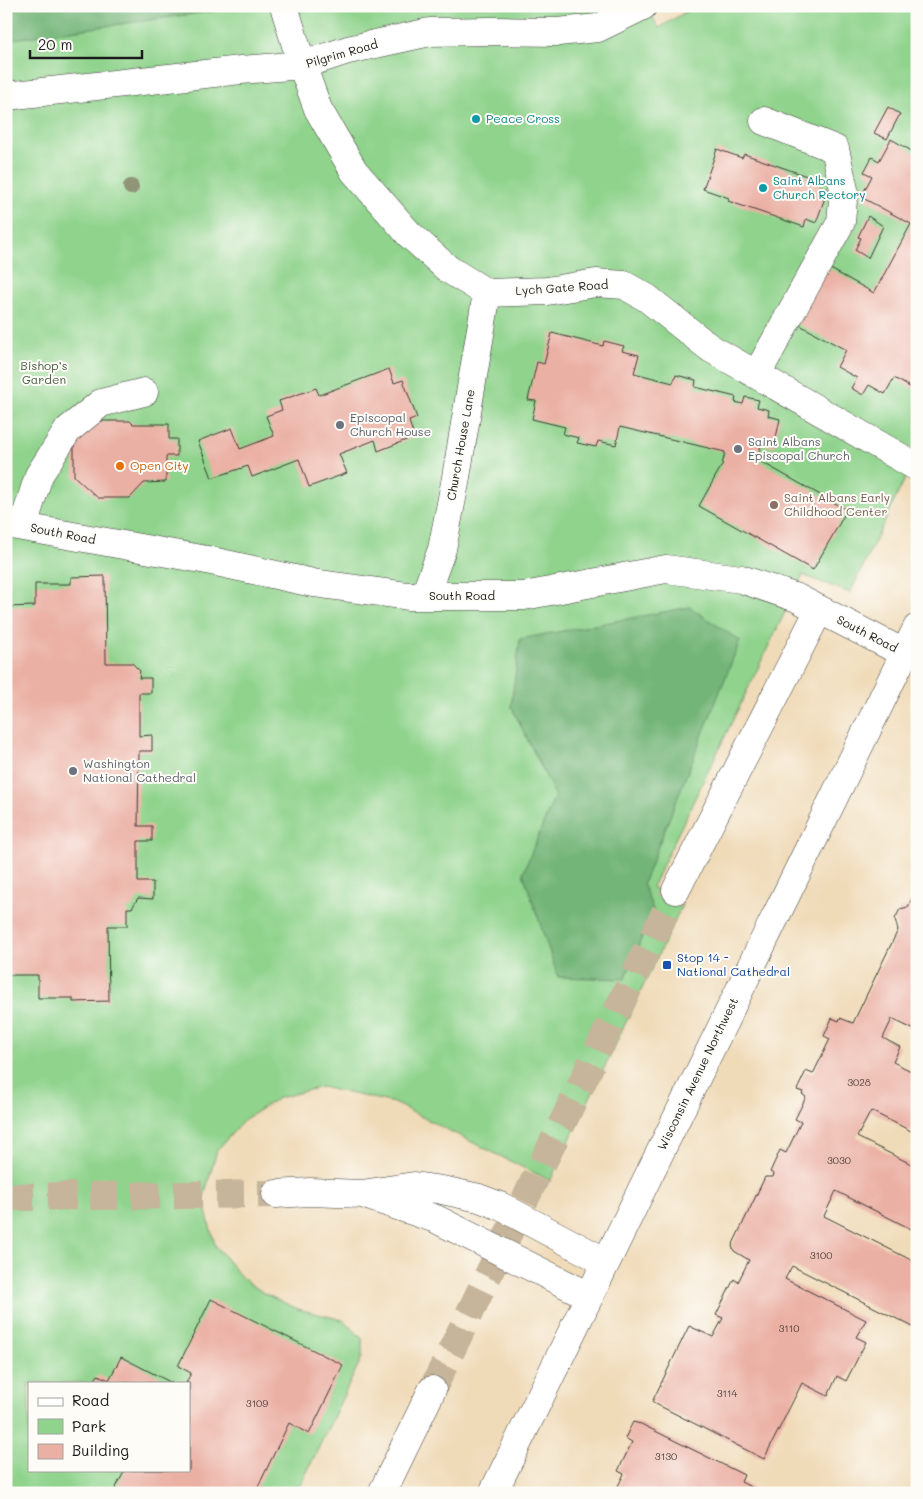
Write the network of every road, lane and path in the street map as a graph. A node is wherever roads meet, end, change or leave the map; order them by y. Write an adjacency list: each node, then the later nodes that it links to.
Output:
1 (284, 6): 3 (main road)
2 (643, 6): 3 (main road, Pilgrim Road)
3 (302, 65): 4 (main road, Pilgrim Road); 6 (main road)
4 (6, 96)
5 (764, 121): 7 (main road)
6 (487, 293): 7 (main road, Lych Gate Road); 11 (main road, Church House Lane)
7 (757, 374): 9 (main road, Lych Gate Road)
8 (144, 392): 10 (main road)
9 (917, 467)
10 (14, 525): 11 (main road, South Road)
11 (425, 595): 12 (main road, South Road)
12 (819, 610): 14 (main road, South Road); 15 (main road)
13 (917, 628): 14 (main road, Wisconsin Avenue Northwest)
14 (904, 653): 18 (main road, Wisconsin Avenue Northwest)
15 (676, 890)
16 (276, 1194): 17 (main road)
17 (362, 1194): 18 (main road); 19 (main road)
18 (606, 1262): 19 (main road, Wisconsin Avenue Northwest)
19 (589, 1296): 22 (main road, Wisconsin Avenue Northwest)
20 (432, 1390): 21 (main road)
21 (382, 1493)
22 (492, 1493)

